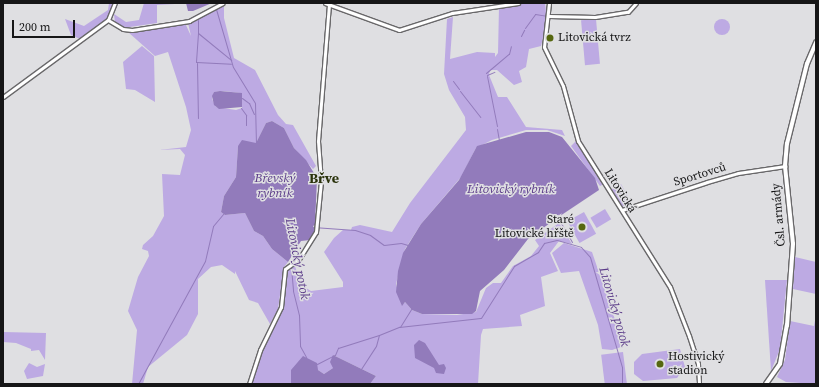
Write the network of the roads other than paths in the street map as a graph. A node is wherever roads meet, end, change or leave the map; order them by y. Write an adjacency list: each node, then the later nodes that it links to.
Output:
1 (115, 3): 8 (street)
2 (223, 3): 8 (street)
3 (328, 3): 4 (street); 13 (street)
4 (518, 3)
5 (549, 3): 7 (street, Litovická)
6 (636, 3): 7 (street)
7 (549, 16): 12 (street, Litovická)
8 (108, 20): 10 (street)
9 (816, 43): 11 (main road, Čsl. armády)
10 (3, 97)
11 (785, 166): 12 (street, Sportovců); 15 (main road, Čsl. armády)
12 (622, 210): 14 (street, Litovická)
13 (249, 384)
14 (699, 384)
15 (766, 384)

